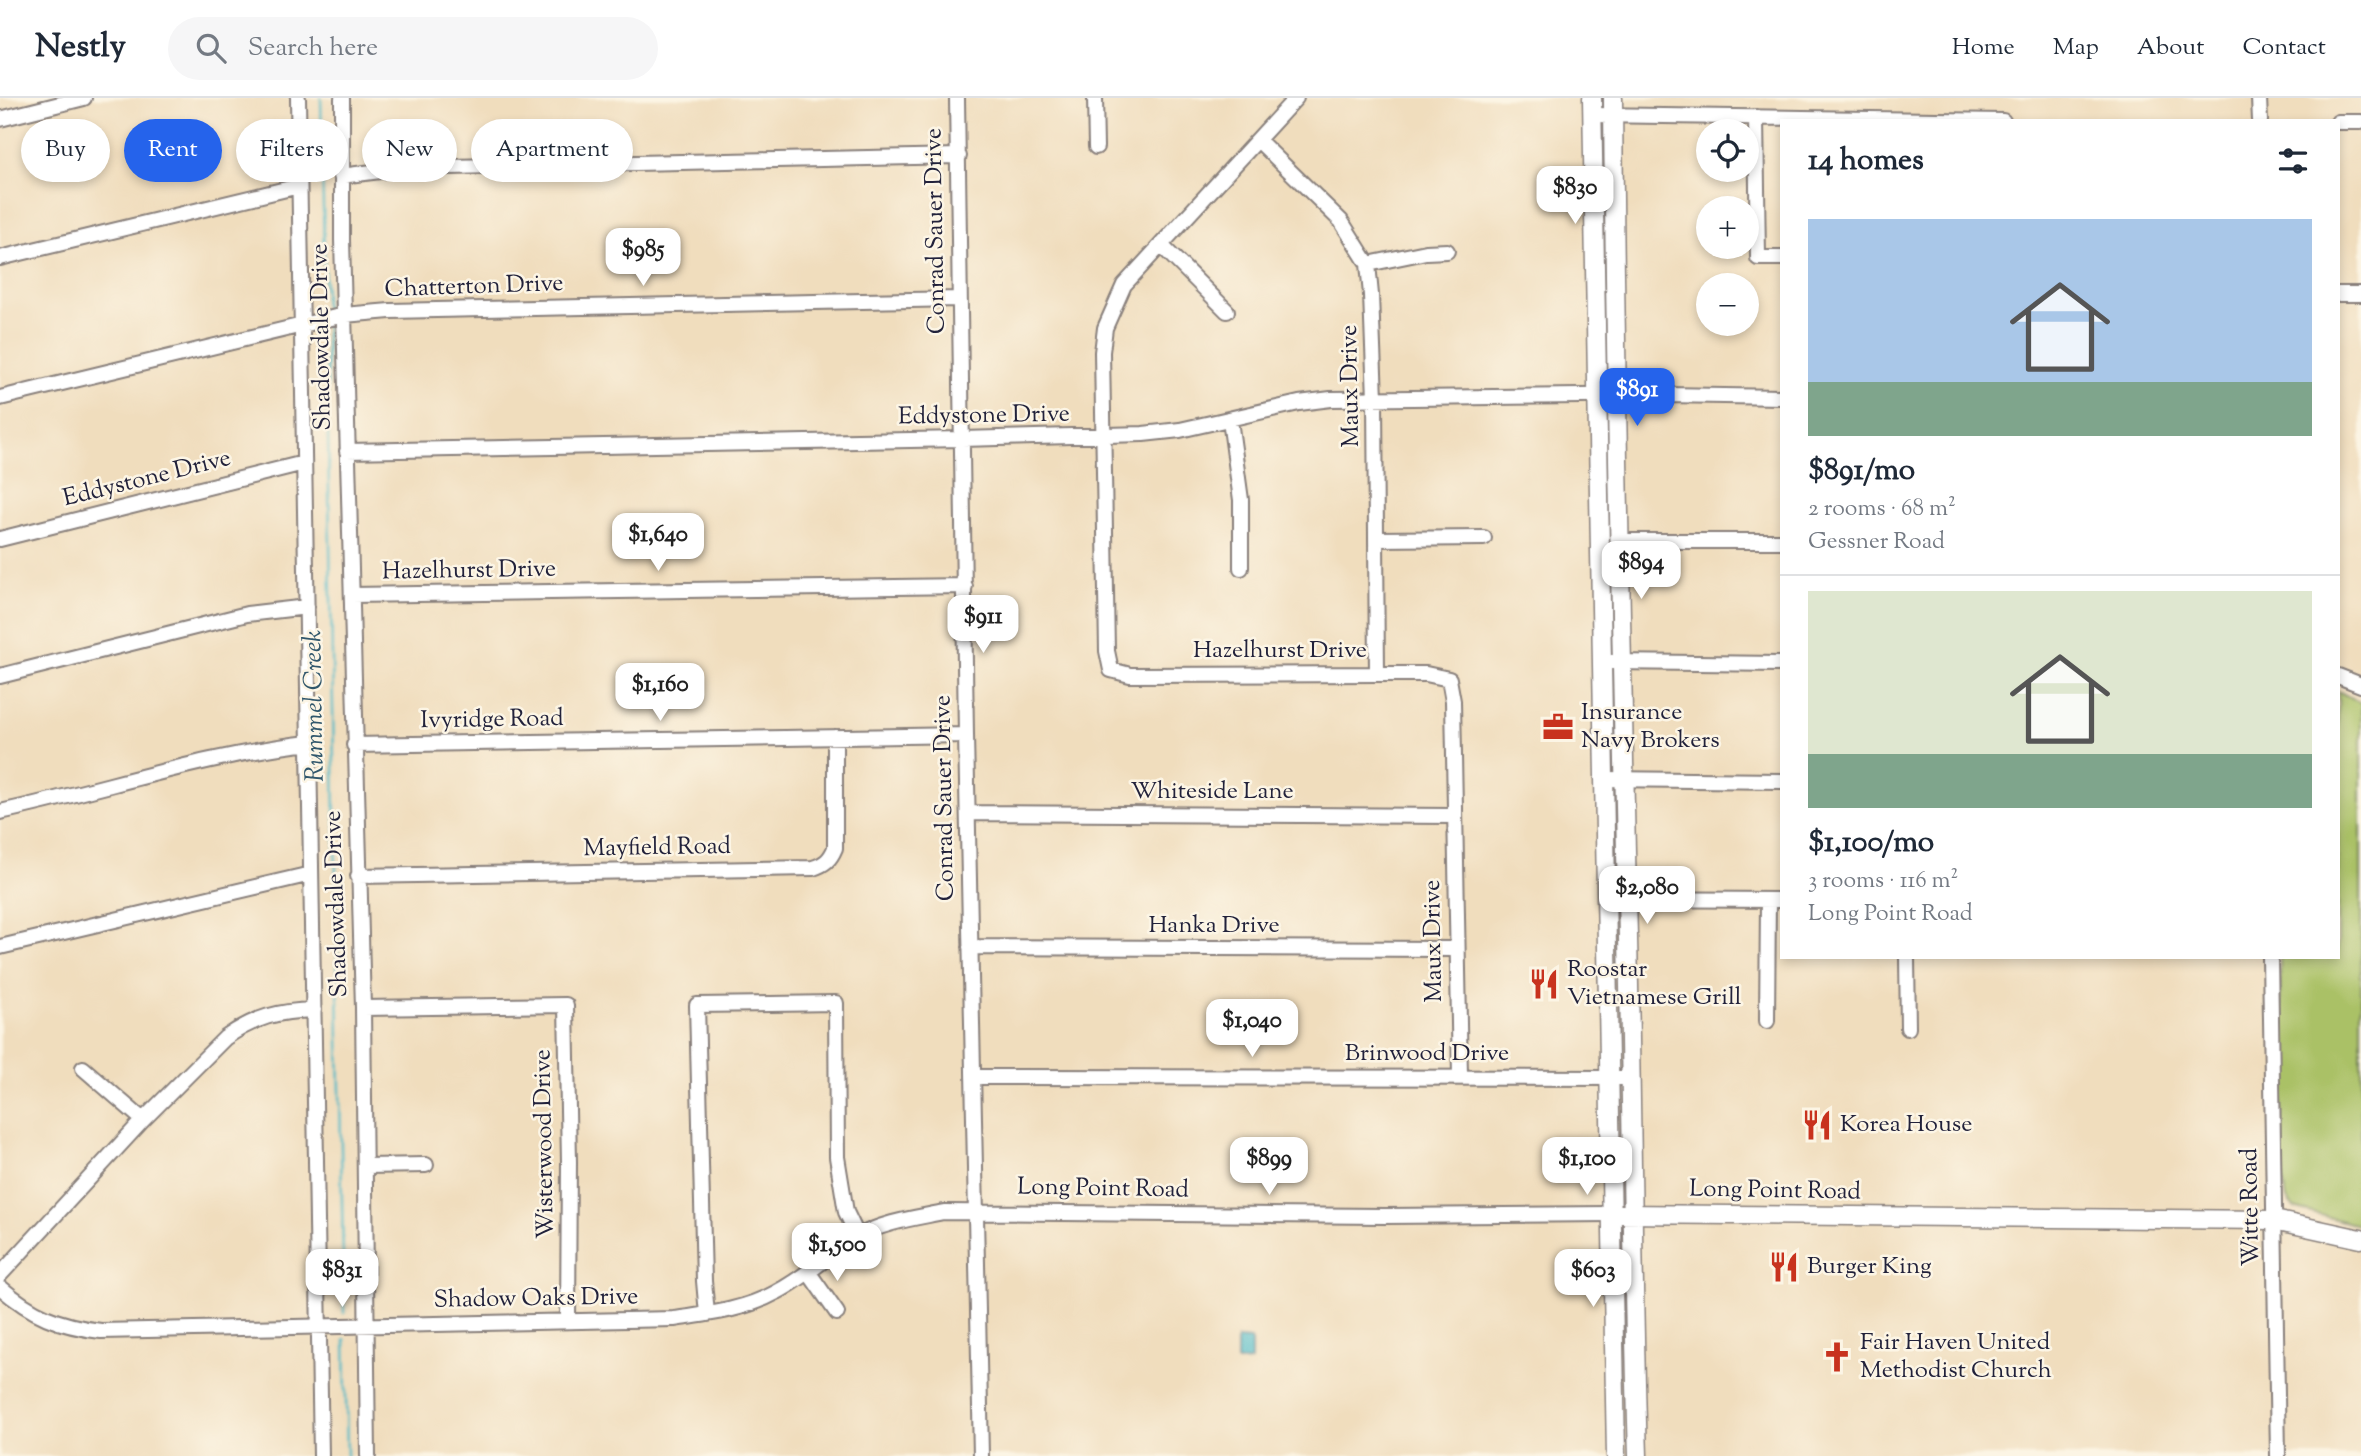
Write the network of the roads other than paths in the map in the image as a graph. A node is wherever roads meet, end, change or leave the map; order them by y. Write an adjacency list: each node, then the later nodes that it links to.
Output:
1 (84, 98): 11 (street)
2 (298, 98): 22 (street, Shadowdale Drive)
3 (342, 98): 12 (street, Shadowdale Drive)
4 (957, 98): 19 (street, Conrad Sauer Drive)
5 (1095, 98): 18 (street)
6 (1296, 98): 17 (street)
7 (2259, 98): 14 (street)
8 (1592, 107): 9 (street); 34 (main road)
9 (1613, 107): 10 (street); 35 (main road)
10 (1756, 117): 13 (street); 26 (street)
11 (0, 118)
12 (342, 119)
13 (1880, 119)
14 (2260, 119)
15 (2340, 122): 16 (street)
16 (2361, 122)
17 (1258, 140): 23 (street); 27 (street, Maux Drive)
18 (1096, 148)
19 (959, 156): 20 (street); 30 (street, Conrad Sauer Drive)
20 (348, 175)
21 (341, 182): 32 (street, Shadowdale Drive)
22 (299, 186): 25 (street); 33 (street, Shadowdale Drive)
23 (1161, 245): 31 (street); 40 (street)
24 (1447, 251): 27 (street)
25 (0, 258)
26 (1780, 258)
27 (1368, 264): 38 (street, Maux Drive)
28 (2340, 294): 29 (street)
29 (2361, 294)
30 (959, 299): 32 (street, Chatterton Drive); 41 (street, Conrad Sauer Drive)
31 (1227, 311)
32 (338, 316): 33 (street, Chatterton Drive); 42 (street, Shadowdale Drive)
33 (308, 323): 37 (street, Chatterton Drive); 43 (street, Shadowdale Drive)
34 (1597, 396): 35 (street, Eddystone Drive); 38 (street, Eddystone Drive); 53 (main road)
35 (1618, 396): 36 (street, Eddystone Drive); 47 (main road)
36 (1780, 397)
37 (0, 398)
38 (1375, 398): 39 (street, Eddystone Drive); 46 (street, Maux Drive)
39 (1230, 420): 40 (street, Eddystone Drive); 49 (street)
40 (1104, 436): 41 (street, Eddystone Drive); 56 (street, Hazelhurst Drive)
41 (962, 439): 42 (street, Eddystone Drive); 50 (street, Conrad Sauer Drive)
42 (347, 451): 51 (street, Shadowdale Drive)
43 (304, 463): 44 (street, Eddystone Drive); 52 (street, Shadowdale Drive)
44 (0, 538)
45 (1484, 538): 46 (street)
46 (1377, 539): 56 (street, Maux Drive)
47 (1620, 541): 48 (street); 54 (main road)
48 (1780, 541)
49 (1241, 569)
50 (965, 586): 51 (street, Hazelhurst Drive); 61 (street, Conrad Sauer Drive)
51 (352, 595): 64 (street, Shadowdale Drive)
52 (307, 607): 57 (street); 63 (street, Shadowdale Drive)
53 (1601, 662): 54 (street); 65 (main road)
54 (1623, 662): 55 (street); 66 (main road)
55 (1780, 664)
56 (1377, 674): 59 (street, Hazelhurst Drive)
57 (0, 676)
58 (2340, 677): 60 (street)
59 (1449, 679): 70 (street, Maux Drive)
60 (2361, 685)
61 (966, 735): 62 (street, Ivyridge Road); 69 (street, Conrad Sauer Drive)
62 (835, 737): 64 (street, Ivyridge Road); 72 (street, Mayfield Road)
63 (309, 743): 68 (street); 71 (street, Shadowdale Drive)
64 (354, 745): 72 (street, Shadowdale Drive)
65 (1603, 779): 66 (street); 73 (main road)
66 (1624, 779): 67 (street); 74 (main road)
67 (1780, 781)
68 (0, 812)
69 (969, 813): 70 (street, Whiteside Lane); 77 (street, Conrad Sauer Drive)
70 (1454, 817): 78 (street, Maux Drive)
71 (311, 874): 76 (street); 82 (street, Shadowdale Drive)
72 (358, 876): 81 (street, Shadowdale Drive)
73 (1605, 899): 74 (street); 88 (main road)
74 (1628, 899): 75 (street); 89 (main road)
75 (1775, 900): 83 (street)
76 (0, 947)
77 (970, 947): 78 (street, Hanka Drive); 86 (street, Conrad Sauer Drive)
78 (1457, 949): 87 (street, Maux Drive)
79 (1907, 959): 84 (street)
80 (2270, 959): 96 (street, Witte Road)
81 (363, 1008): 92 (street, Shadowdale Drive); 104 (street, Wisterwood Drive)
82 (314, 1010): 90 (street); 106 (street, Shadowdale Drive)
83 (1767, 1021)
84 (1908, 1028)
85 (83, 1068): 90 (street)
86 (973, 1077): 87 (street, Brinwood Drive); 93 (street, Conrad Sauer Drive)
87 (1460, 1077): 88 (street, Brinwood Drive)
88 (1608, 1078): 89 (street, Brinwood Drive); 94 (main road)
89 (1629, 1079): 95 (main road)
90 (143, 1120): 100 (street)
91 (426, 1165): 92 (street)
92 (366, 1166): 105 (street, Shadowdale Drive)
93 (976, 1212): 94 (street, Long Point Road); 97 (street, Shadow Oaks Drive); 109 (street, Conrad Sauer Drive)
94 (1612, 1214): 95 (main road, Long Point Road); 110 (main road)
95 (1632, 1214): 96 (main road, Long Point Road); 111 (main road)
96 (2274, 1220): 98 (main road, Long Point Road); 112 (street, Witte Road)
97 (858, 1237): 99 (street, Shadow Oaks Drive); 103 (street)
98 (2361, 1239)
99 (809, 1273): 102 (street); 103 (street, Shadow Oaks Drive)
100 (0, 1275)
101 (0, 1287): 106 (street, Shadow Oaks Drive)
102 (837, 1313)
103 (707, 1314): 104 (street, Shadow Oaks Drive)
104 (568, 1321): 105 (street, Shadow Oaks Drive)
105 (365, 1325): 106 (street, Shadow Oaks Drive); 108 (street, Shadowdale Drive)
106 (319, 1327): 107 (street, Shadowdale Drive)
107 (321, 1456)
108 (368, 1456)
109 (981, 1456)
110 (1616, 1456)
111 (1638, 1456)
112 (2278, 1456)

